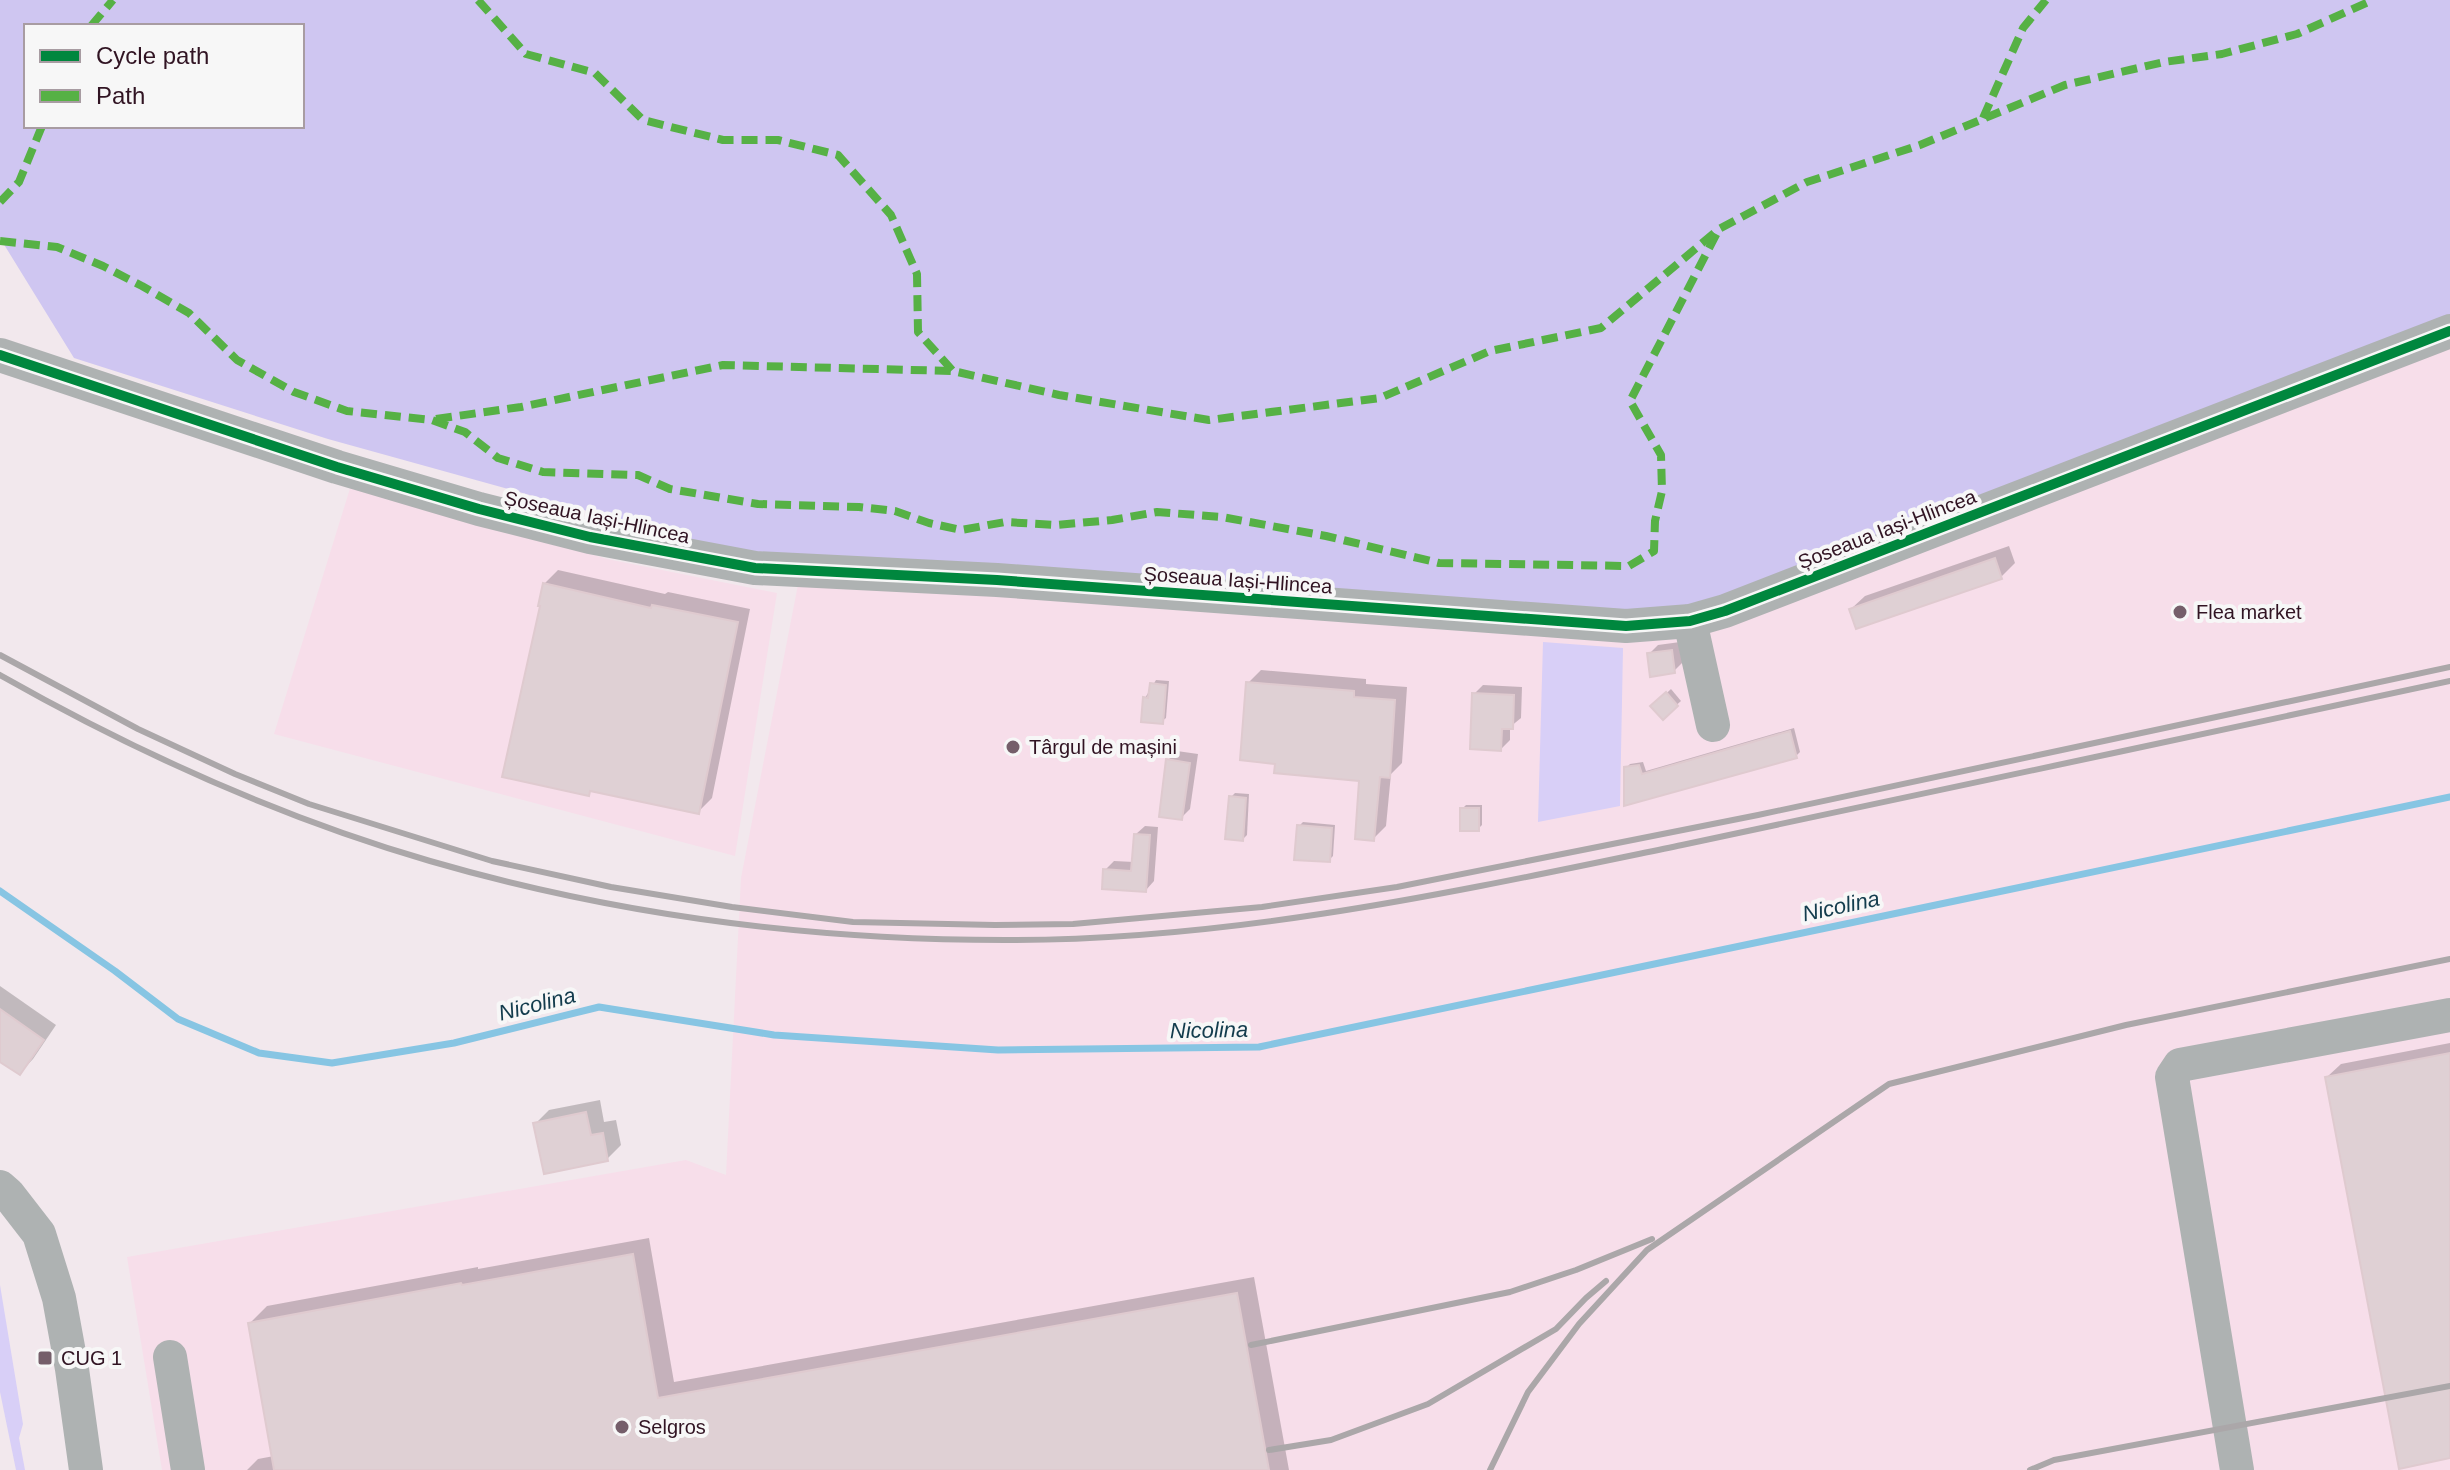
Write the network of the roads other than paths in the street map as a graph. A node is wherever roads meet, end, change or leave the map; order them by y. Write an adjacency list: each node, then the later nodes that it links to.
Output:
1 (2450, 331): 3 (street, Șoseaua Iași-Hlincea)
2 (0, 355): 3 (street, Șoseaua Iași-Hlincea)
3 (1690, 621): 4 (street)
4 (1713, 725)
5 (2450, 1015): 10 (street)
6 (0, 1187): 8 (street)
7 (170, 1357): 9 (street)
8 (86, 1470)
9 (188, 1470)
10 (2237, 1470)

